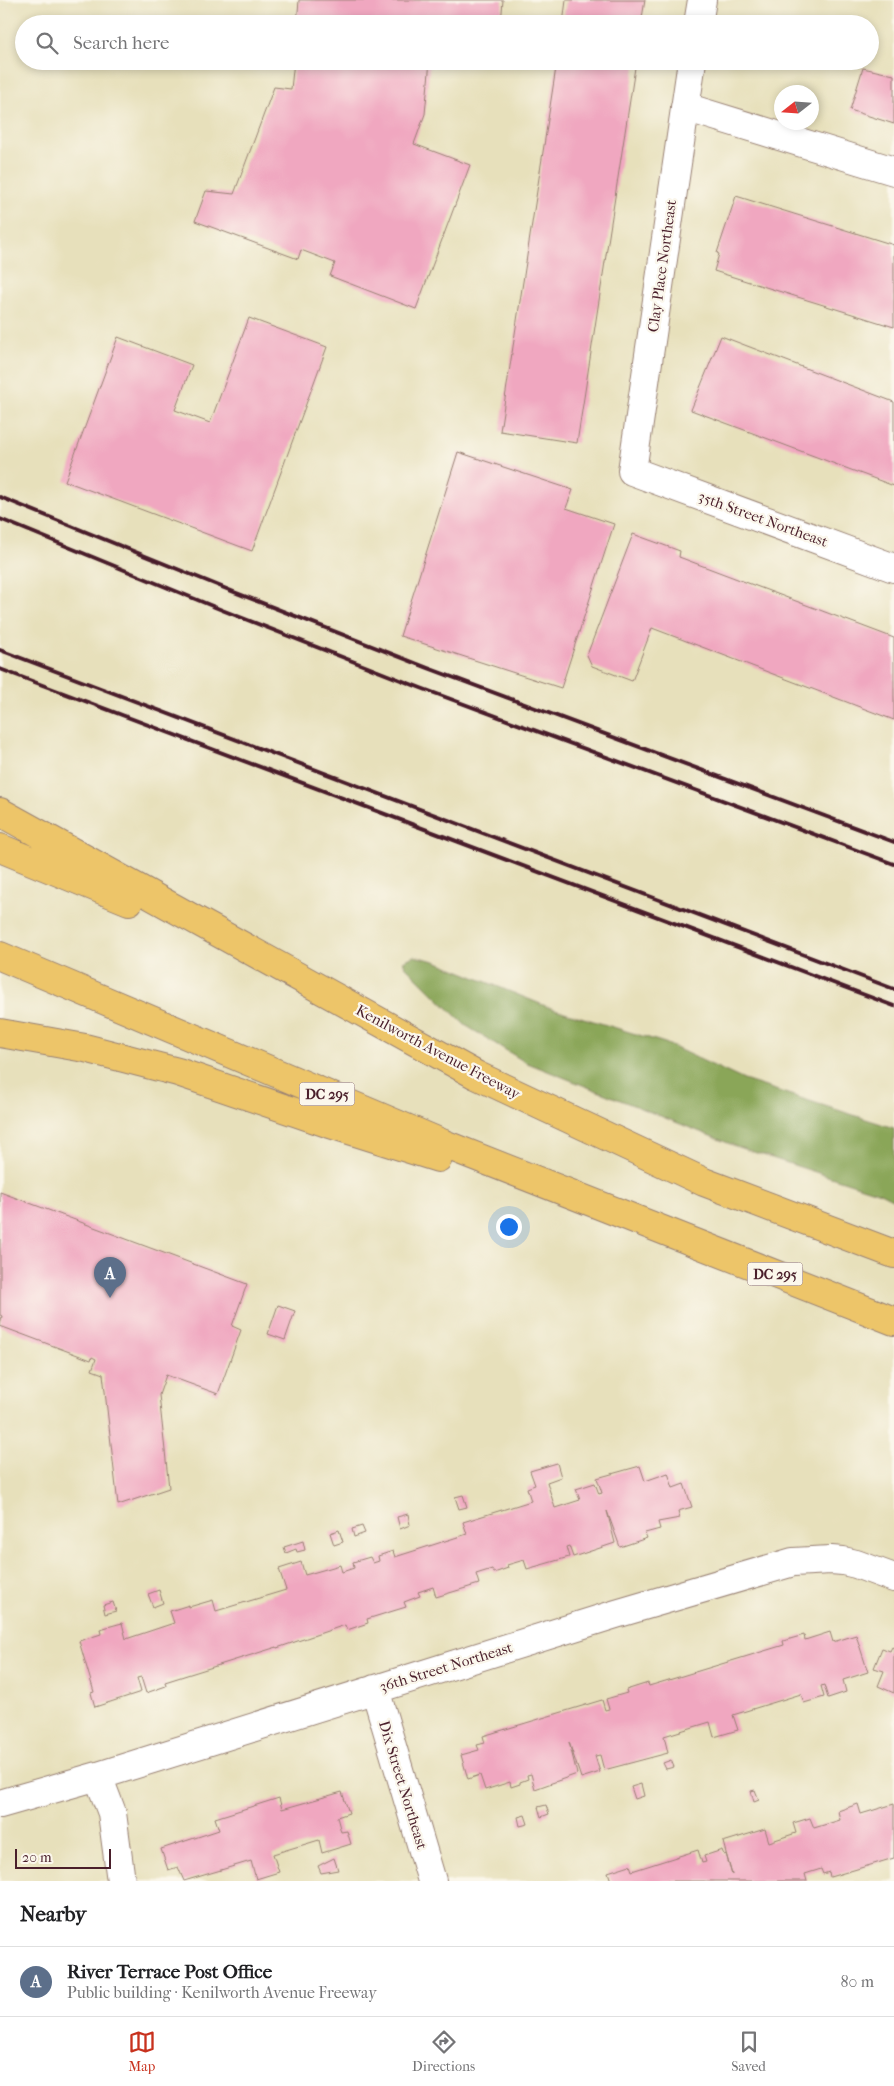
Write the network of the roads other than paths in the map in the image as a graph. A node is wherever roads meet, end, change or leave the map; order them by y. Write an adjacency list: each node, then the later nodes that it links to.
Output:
1 (702, 0): 2 (street)
2 (700, 15)
3 (691, 70): 4 (street, Clay Place Northeast)
4 (685, 107): 5 (street); 6 (street, Clay Place Northeast)
5 (894, 171)
6 (632, 471): 7 (street, 35th Street Northeast)
7 (894, 568)
8 (0, 812): 10 (highway, Kenilworth Avenue Freeway)
9 (0, 848): 10 (highway)
10 (257, 954): 14 (highway, Kenilworth Avenue Freeway)
11 (0, 956): 13 (highway, DC 295)
12 (0, 1033): 13 (highway)
13 (656, 1227): 15 (highway, DC 295)
14 (894, 1254)
15 (894, 1321)
16 (894, 1578): 17 (street, 36th Street Northeast)
17 (375, 1689): 18 (street, 36th Street Northeast); 21 (street, Dix Street Northeast)
18 (98, 1776): 19 (street, 36th Street Northeast); 20 (street)
19 (0, 1804)
20 (121, 1881)
21 (432, 1881)

